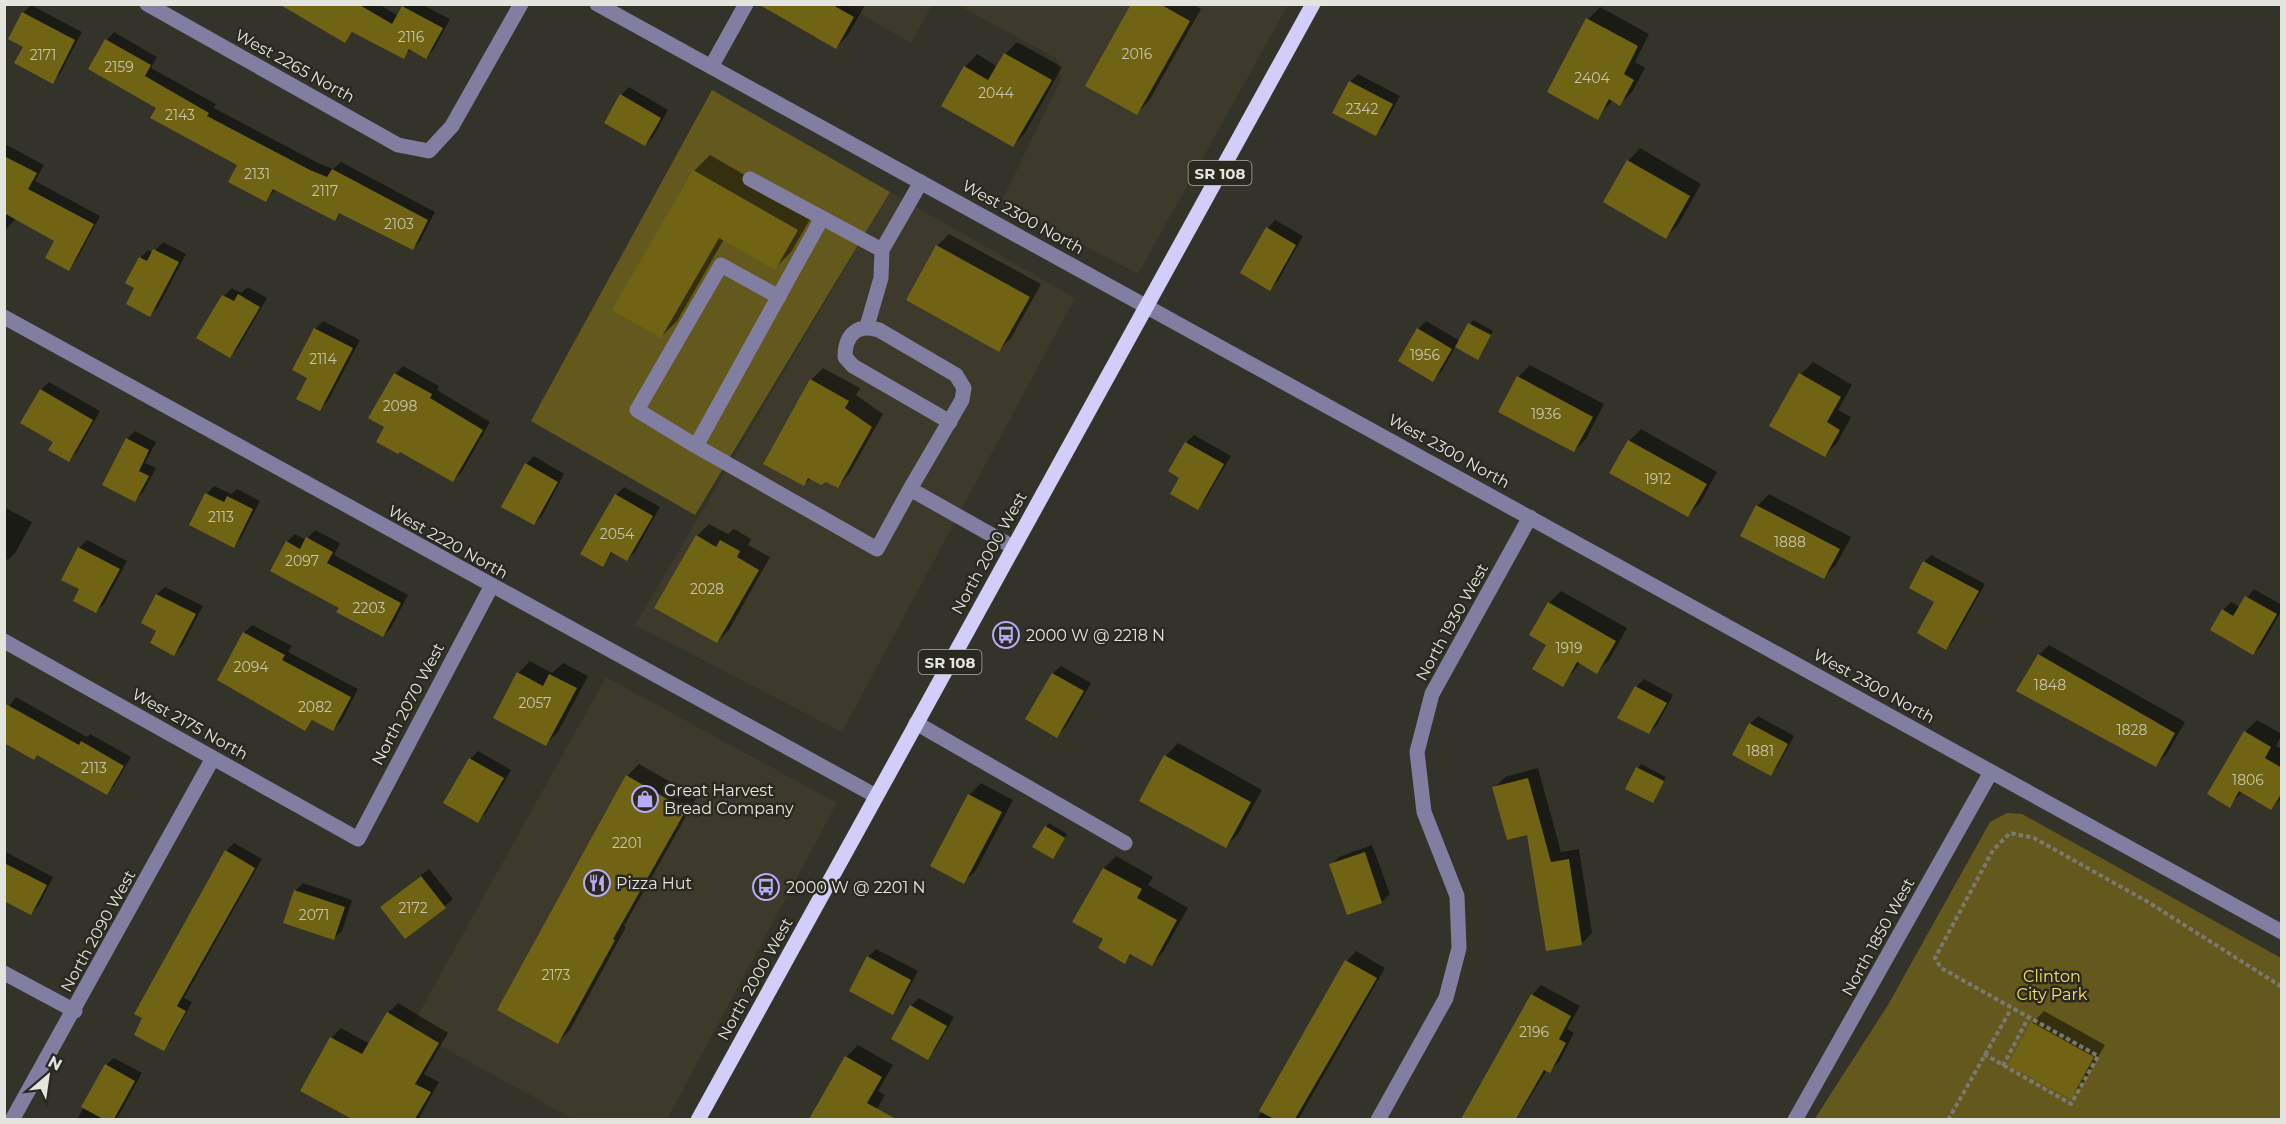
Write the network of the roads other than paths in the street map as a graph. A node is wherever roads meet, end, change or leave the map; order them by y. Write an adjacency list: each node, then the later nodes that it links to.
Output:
1 (147, 4): 2 (street, West 2265 North)
2 (521, 4)
3 (597, 4): 6 (street, West 2300 North)
4 (746, 4): 6 (street)
5 (1314, 4): 12 (main road, North 2000 West / SR 108)
6 (711, 67): 8 (street, West 2300 North)
7 (750, 179): 9 (street)
8 (921, 182): 10 (street); 12 (street, West 2300 North)
9 (822, 218): 10 (street); 11 (street)
10 (882, 250): 14 (street)
11 (779, 297): 16 (street); 16 (street)
12 (1146, 305): 18 (street, West 2300 North); 19 (main road, North 2000 West / SR 108)
13 (4, 317): 20 (street, West 2220 North)
14 (867, 326): 15 (street); 15 (street)
15 (950, 422): 17 (street)
16 (696, 446): 17 (street)
17 (910, 489): 19 (street)
18 (1530, 517): 24 (street, West 2300 North); 33 (street, North 1930 West)
19 (1013, 547): 22 (main road, North 2000 West / SR 108)
20 (491, 587): 25 (street, West 2220 North); 26 (street, North 2070 West)
21 (4, 640): 23 (street, West 2175 North)
22 (916, 723): 25 (main road, North 2000 West / SR 108); 27 (street)
23 (213, 758): 26 (street, West 2175 North); 30 (street, North 2090 West)
24 (1991, 772): 28 (street, West 2300 North); 34 (street, North 1850 West)
25 (876, 796): 32 (main road, North 2000 West / SR 108)
26 (358, 839)
27 (1125, 843)
28 (2282, 932)
29 (4, 973): 30 (street)
30 (75, 1011): 31 (street, North 2090 West)
31 (12, 1119)
32 (698, 1119)
33 (1378, 1119)
34 (1795, 1119)

